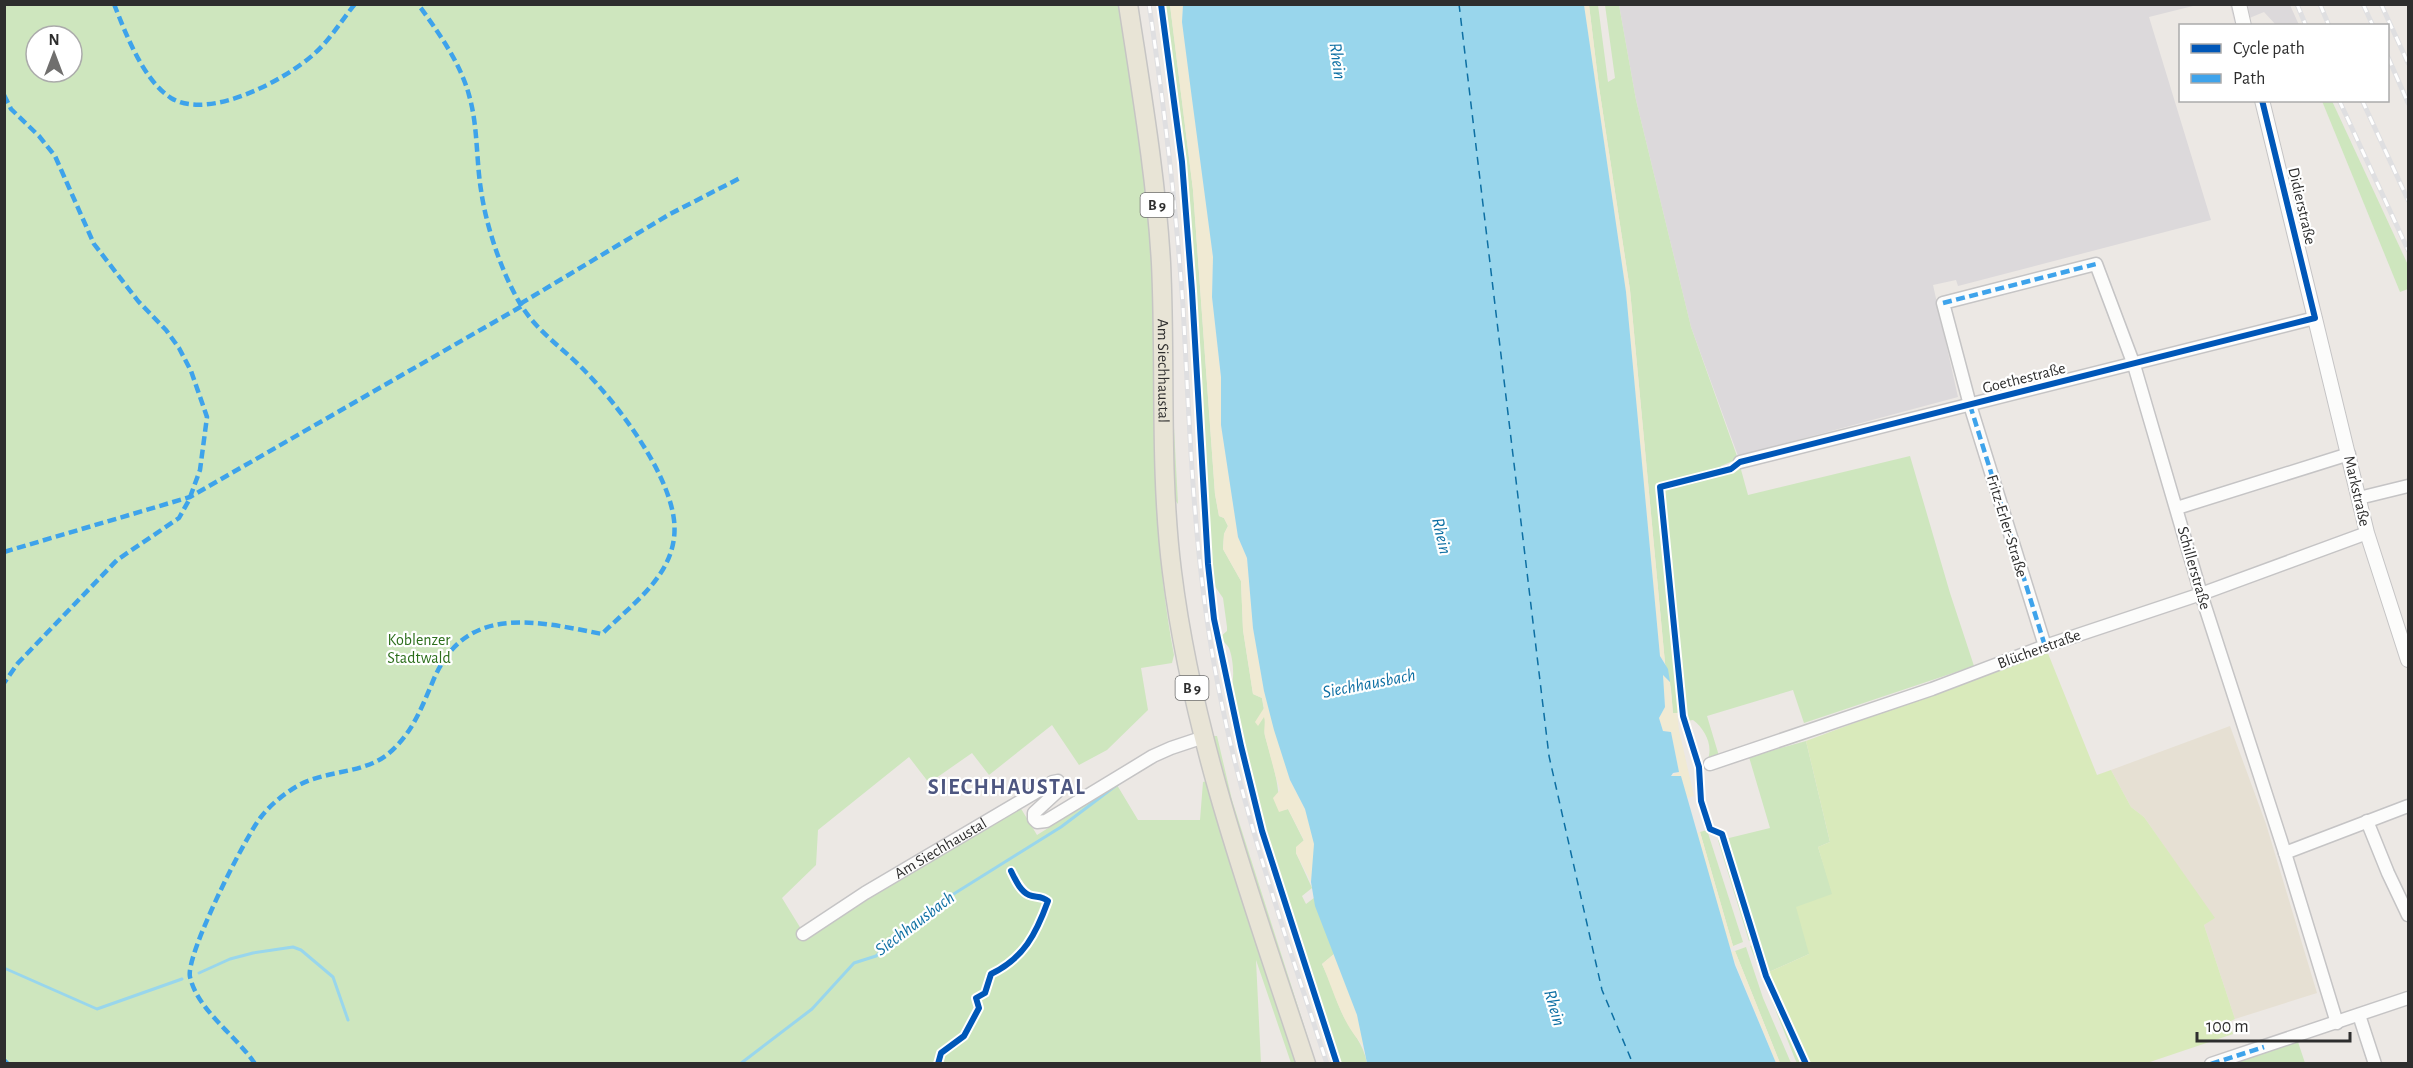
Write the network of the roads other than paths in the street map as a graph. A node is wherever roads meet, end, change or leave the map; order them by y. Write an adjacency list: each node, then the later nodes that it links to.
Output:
1 (1128, 4): 18 (main road, Am Siechhaustal / B 9)
2 (2239, 4): 3 (street)
3 (2244, 24)
4 (2262, 102): 6 (street, Didierstraße)
5 (1943, 303): 7 (street, Schillerstraße); 8 (street, Fritz-Erler-Straße)
6 (2315, 318): 7 (street, Goethestraße); 9 (street, Markstraße)
7 (2134, 365): 8 (street, Goethestraße); 13 (street, Schillerstraße)
8 (1970, 405): 10 (street, Goethestraße); 16 (street, Fritz-Erler-Straße)
9 (2349, 454): 12 (street, Markstraße); 13 (street)
10 (1740, 462)
11 (2409, 486): 12 (street)
12 (2359, 498): 14 (street, Markstraße)
13 (2177, 508): 15 (street, Schillerstraße)
14 (2367, 533): 15 (street, Blücherstraße); 17 (street, Markstraße)
15 (2201, 594): 16 (street, Blücherstraße); 22 (street, Schillerstraße)
16 (2045, 646): 19 (street, Blücherstraße)
17 (2409, 660)
18 (1204, 736): 24 (street, Am Siechhaustal); 28 (main road, Am Siechhaustal / B 9)
19 (1710, 764)
20 (2409, 806): 21 (street)
21 (2367, 821): 22 (street); 23 (street)
22 (2285, 853): 27 (street, Schillerstraße)
23 (2409, 915)
24 (803, 934)
25 (2409, 998): 26 (street)
26 (2359, 1015): 27 (street); 30 (street)
27 (2337, 1023): 29 (street)
28 (1306, 1064)
29 (2211, 1064)
30 (2375, 1064)

